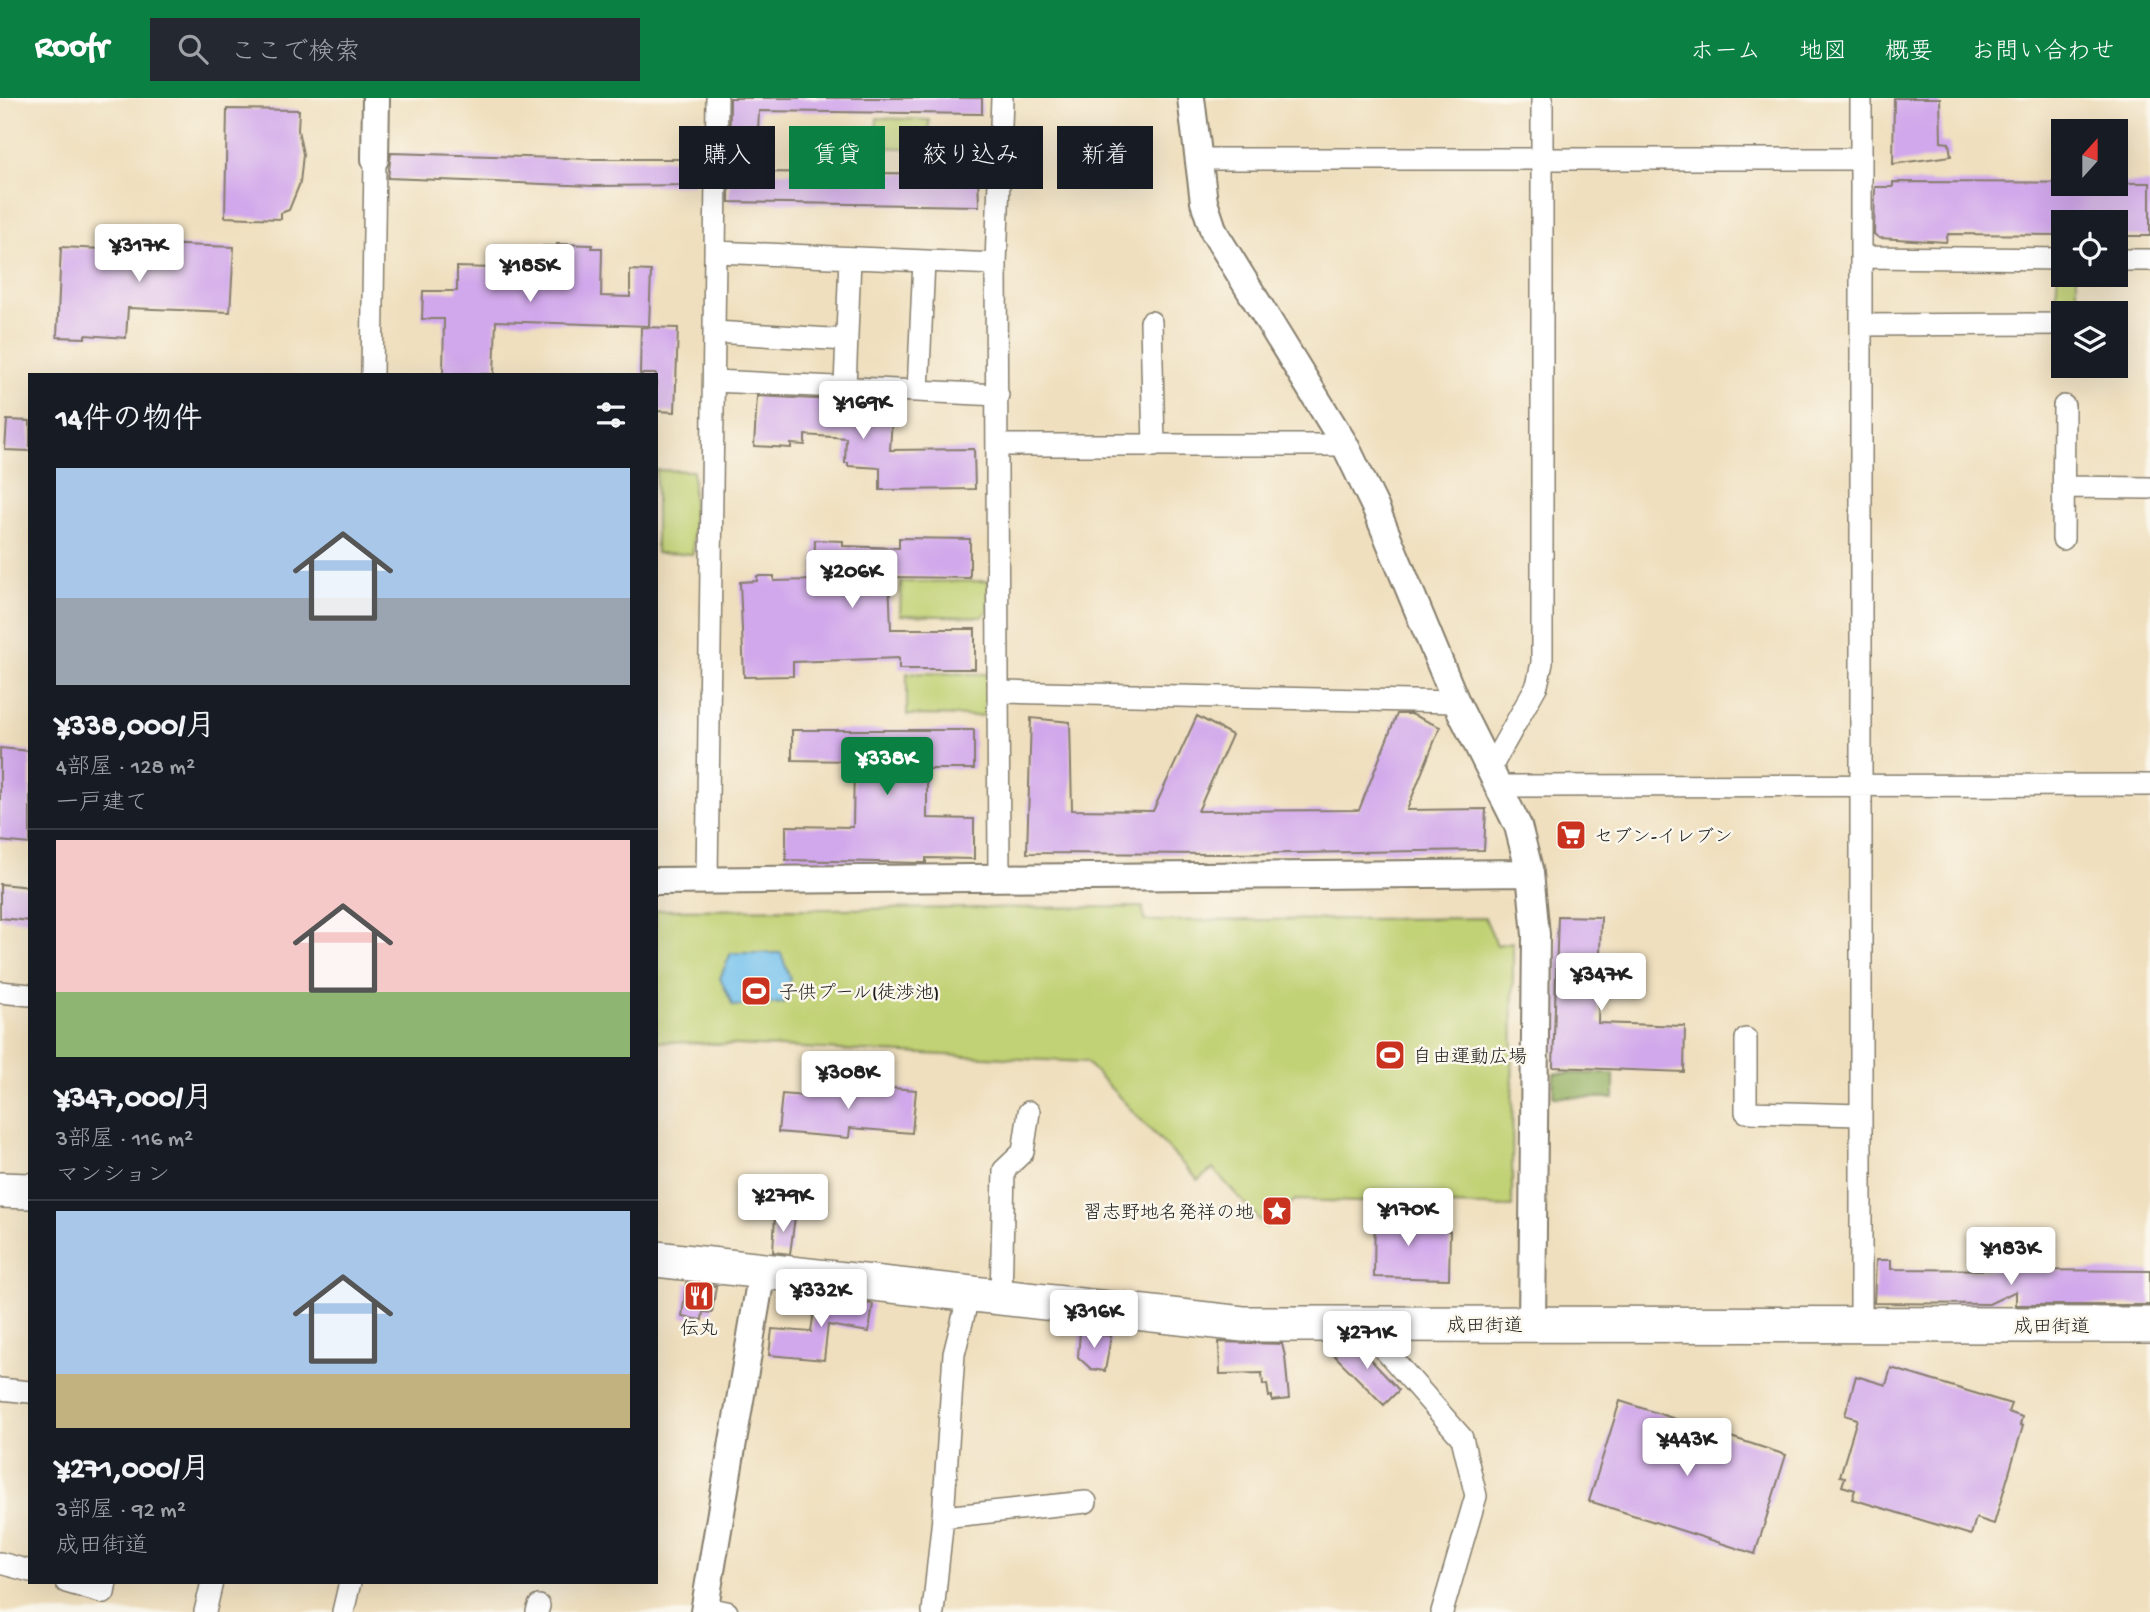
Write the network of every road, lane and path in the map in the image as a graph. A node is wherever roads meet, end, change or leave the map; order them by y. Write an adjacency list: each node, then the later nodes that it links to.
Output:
1 (376, 98): 7 (street)
2 (717, 98): 11 (street)
3 (1002, 98): 18 (street)
4 (1191, 98): 8 (street)
5 (1542, 98): 9 (street)
6 (1861, 98): 10 (street)
7 (375, 159): 24 (street)
8 (1199, 159): 9 (street); 32 (street)
9 (1542, 159): 10 (street); 38 (street)
10 (1861, 159): 12 (street)
11 (716, 252): 13 (street); 22 (street)
12 (1861, 257): 14 (street); 20 (street)
13 (850, 258): 17 (street); 23 (street)
14 (2051, 259)
15 (2128, 260): 16 (street)
16 (2150, 260)
17 (924, 261): 18 (street); 27 (street)
18 (996, 264): 28 (street)
19 (1151, 322): 31 (street)
20 (1861, 324): 21 (street); 39 (street)
21 (2051, 324)
22 (715, 331): 23 (street); 25 (street)
23 (846, 340): 26 (street)
24 (372, 373)
25 (714, 381): 26 (street); 43 (street)
26 (845, 387): 27 (street)
27 (918, 391): 28 (street)
28 (998, 395): 30 (street)
29 (2064, 406): 33 (street)
30 (998, 445): 31 (street); 36 (street)
31 (1154, 446): 32 (street)
32 (1345, 446): 37 (street)
33 (2064, 487): 34 (street); 35 (street)
34 (2150, 488)
35 (2063, 539)
36 (999, 692): 37 (street); 42 (street)
37 (1456, 702): 38 (street)
38 (1495, 778): 39 (street); 41 (street)
39 (1861, 785): 40 (street); 49 (street)
40 (2150, 785)
41 (1530, 873): 42 (street); 55 (street)
42 (999, 878): 43 (street)
43 (707, 880): 44 (street)
44 (658, 881)
45 (0, 992): 46 (street)
46 (28, 995)
47 (1746, 1039): 49 (street)
48 (1029, 1112): 54 (street)
49 (1861, 1115): 57 (street)
50 (0, 1189): 51 (highway)
51 (28, 1191)
52 (658, 1259): 53 (highway, 成田街道)
53 (762, 1271): 54 (highway, 成田街道); 69 (street)
54 (985, 1296): 56 (highway, 成田街道); 62 (street)
55 (1532, 1324): 56 (highway, 成田街道); 57 (highway, 成田街道)
56 (1363, 1325): 73 (street)
57 (1861, 1325): 58 (highway, 成田街道)
58 (2150, 1325)
59 (0, 1389): 60 (street)
60 (28, 1392)
61 (1086, 1502): 62 (street)
62 (943, 1517): 72 (street)
63 (0, 1563): 64 (street)
64 (28, 1571)
65 (73, 1584): 66 (street)
66 (106, 1584)
67 (212, 1584): 70 (street)
68 (350, 1584): 71 (street)
69 (712, 1611)
70 (205, 1612)
71 (343, 1612)
72 (933, 1612)
73 (1442, 1612)

